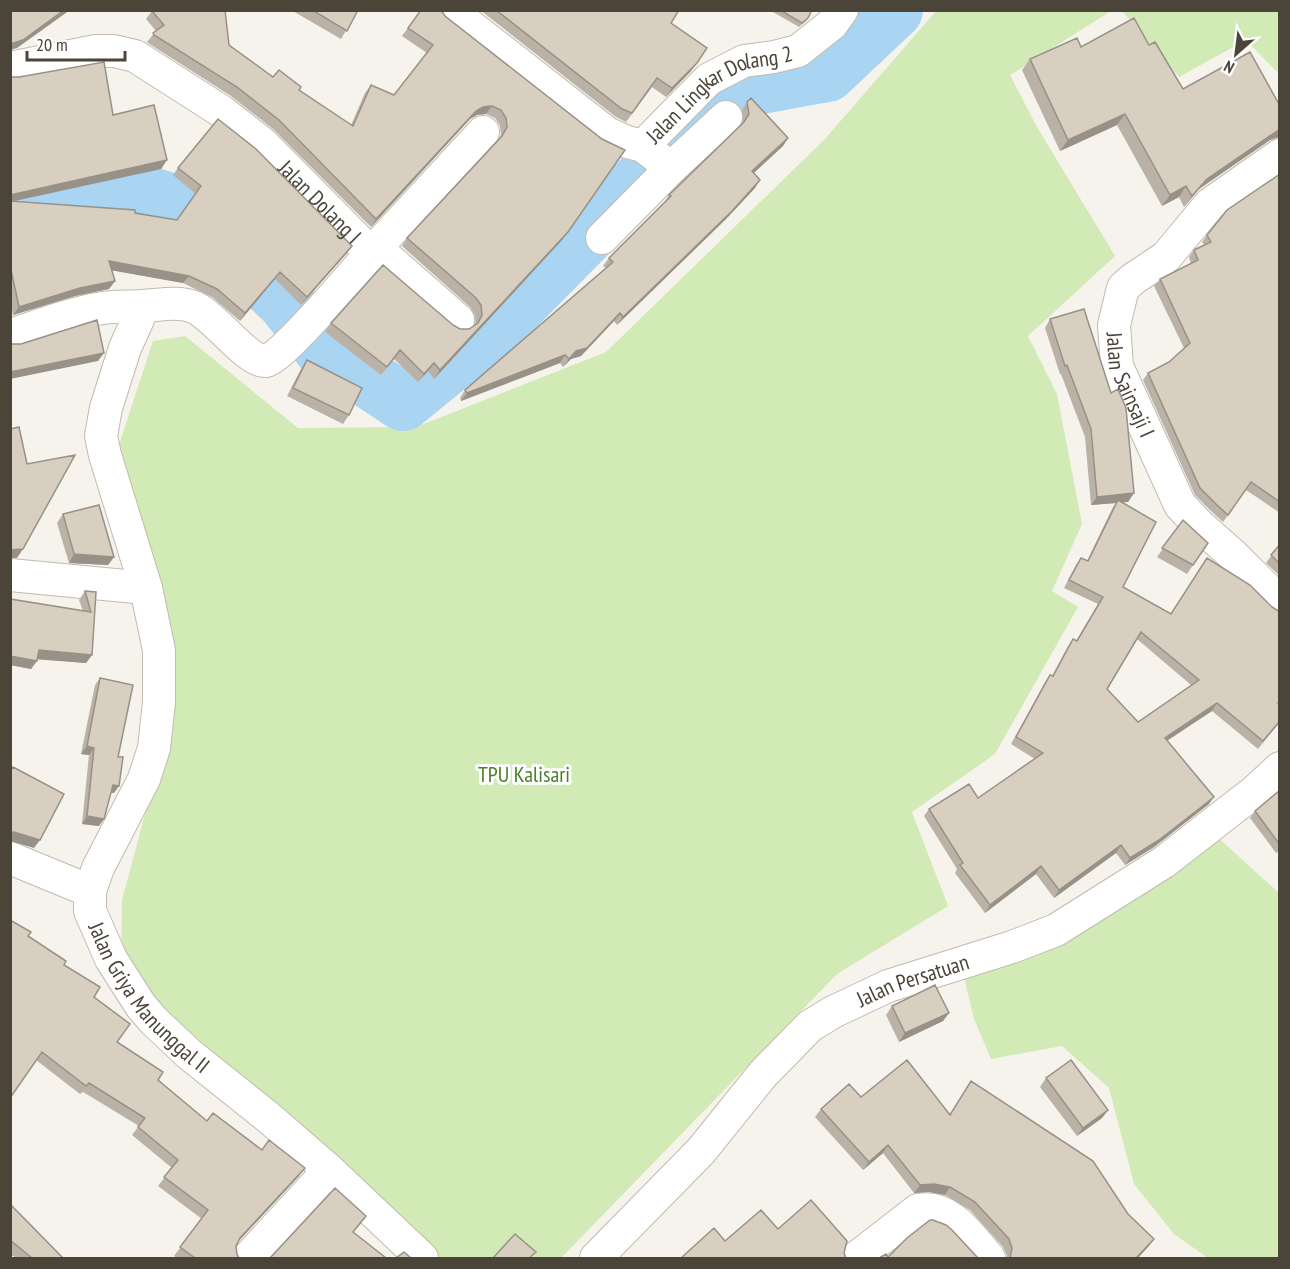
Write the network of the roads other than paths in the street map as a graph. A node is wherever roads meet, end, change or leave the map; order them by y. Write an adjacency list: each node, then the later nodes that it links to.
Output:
1 (450, 10): 7 (street, Jalan Lingkar Dolang 2)
2 (842, 10): 7 (street, Jalan Lingkar Dolang 2)
3 (10, 68): 9 (street, Jalan Dolang I)
4 (726, 117): 7 (street)
5 (483, 132): 9 (street)
6 (1280, 156): 15 (street, Jalan Sainsaji I)
7 (658, 158): 8 (street)
8 (602, 238)
9 (374, 250): 10 (street, Jalan Dolang I); 11 (street)
10 (144, 306): 12 (street); 14 (street, Jalan Griya Manunggal II)
11 (458, 320)
12 (10, 335)
13 (10, 575): 14 (street)
14 (146, 588): 18 (street, Jalan Griya Manunggal II)
15 (1280, 602)
16 (1280, 768): 22 (street, Jalan Persatuan)
17 (10, 858): 18 (street)
18 (90, 891): 19 (street, Jalan Griya Manunggal II)
19 (329, 1170): 20 (street); 21 (street, Jalan Griya Manunggal II)
20 (248, 1258)
21 (422, 1258)
22 (596, 1258)
23 (856, 1258): 24 (street)
24 (989, 1258)

